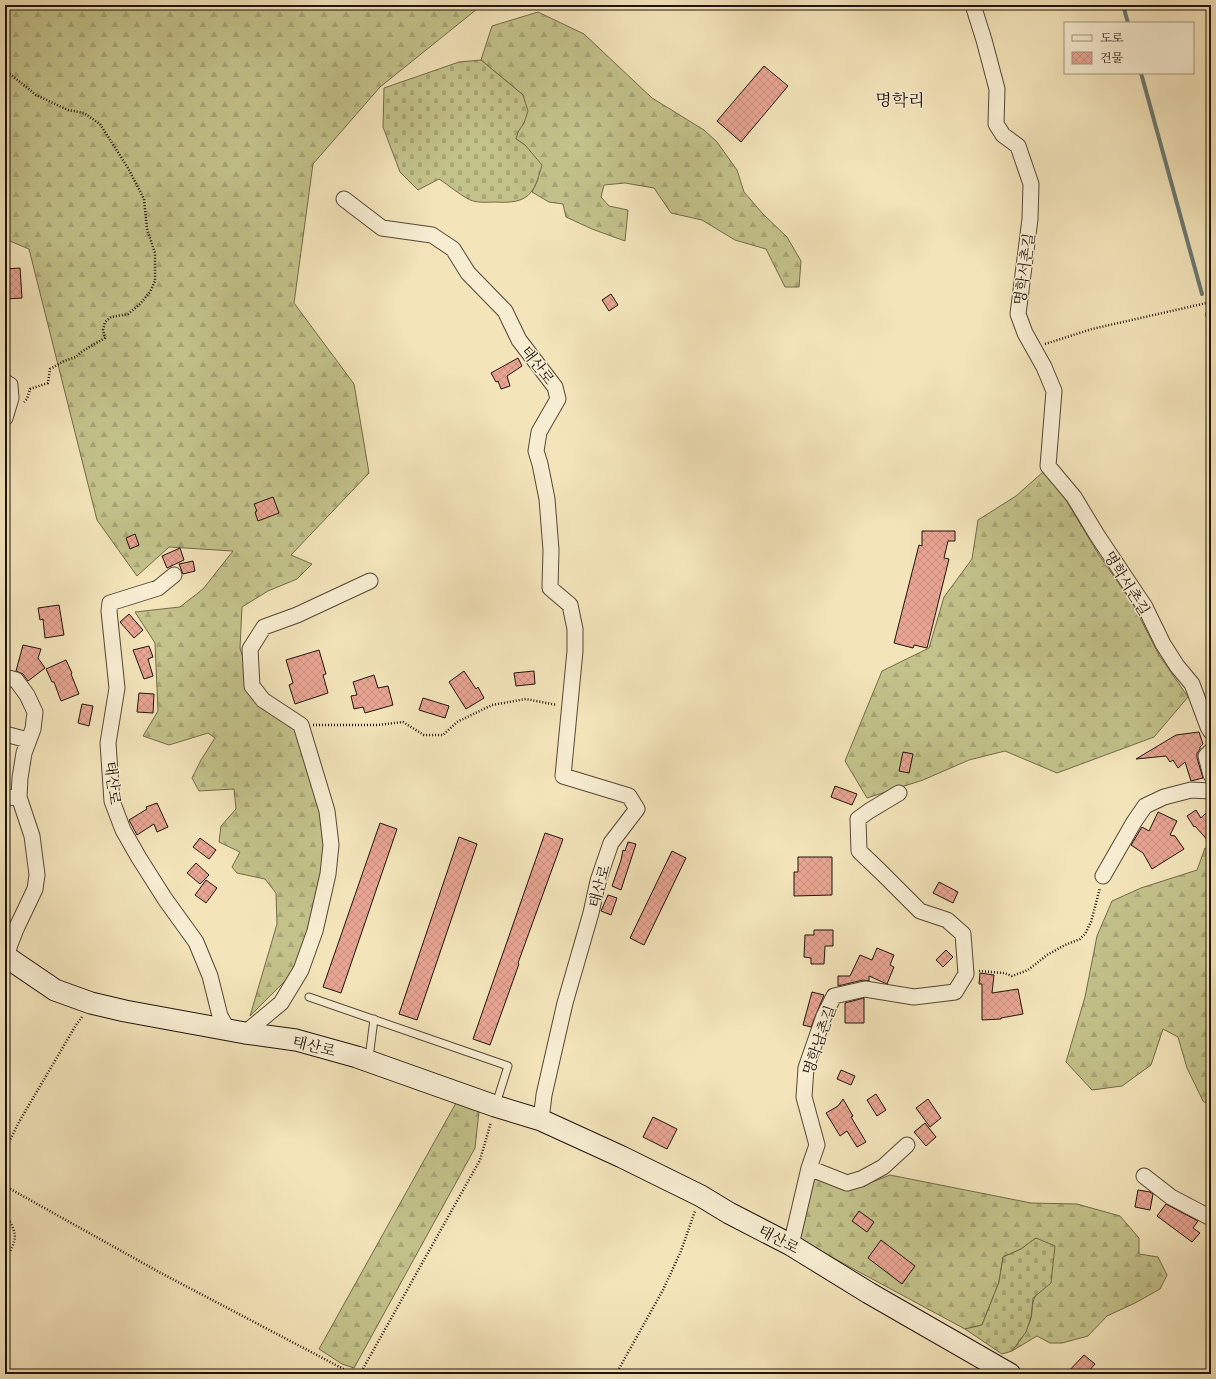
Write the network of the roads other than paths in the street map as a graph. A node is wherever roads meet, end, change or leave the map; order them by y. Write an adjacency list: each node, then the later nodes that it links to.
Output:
1 (973, 5): 8 (street, 명학서촌길)
2 (344, 199): 23 (street, 태산로)
3 (5, 382): 4 (street)
4 (5, 418)
5 (174, 575): 20 (street, 태산로)
6 (370, 581): 20 (street)
7 (5, 677): 10 (street)
8 (1211, 732)
9 (5, 734): 10 (street)
10 (28, 740): 15 (street)
11 (1211, 751): 12 (street)
12 (1211, 775)
13 (1211, 791): 16 (street)
14 (899, 793): 25 (street, 명학남촌길)
15 (12, 798): 17 (street)
16 (1103, 876)
17 (7, 957): 20 (street, 태산로)
18 (309, 997): 19 (lane)
19 (374, 1019): 21 (lane); 22 (lane)
20 (237, 1032): 21 (street, 태산로)
21 (368, 1061): 22 (street, 태산로)
22 (495, 1106): 23 (street, 태산로)
23 (541, 1120): 28 (street, 태산로)
24 (907, 1145): 25 (street)
25 (809, 1168): 28 (street, 명학남촌길)
26 (1144, 1176): 27 (street)
27 (1211, 1218)
28 (791, 1245): 29 (street, 태산로)
29 (1010, 1374)

